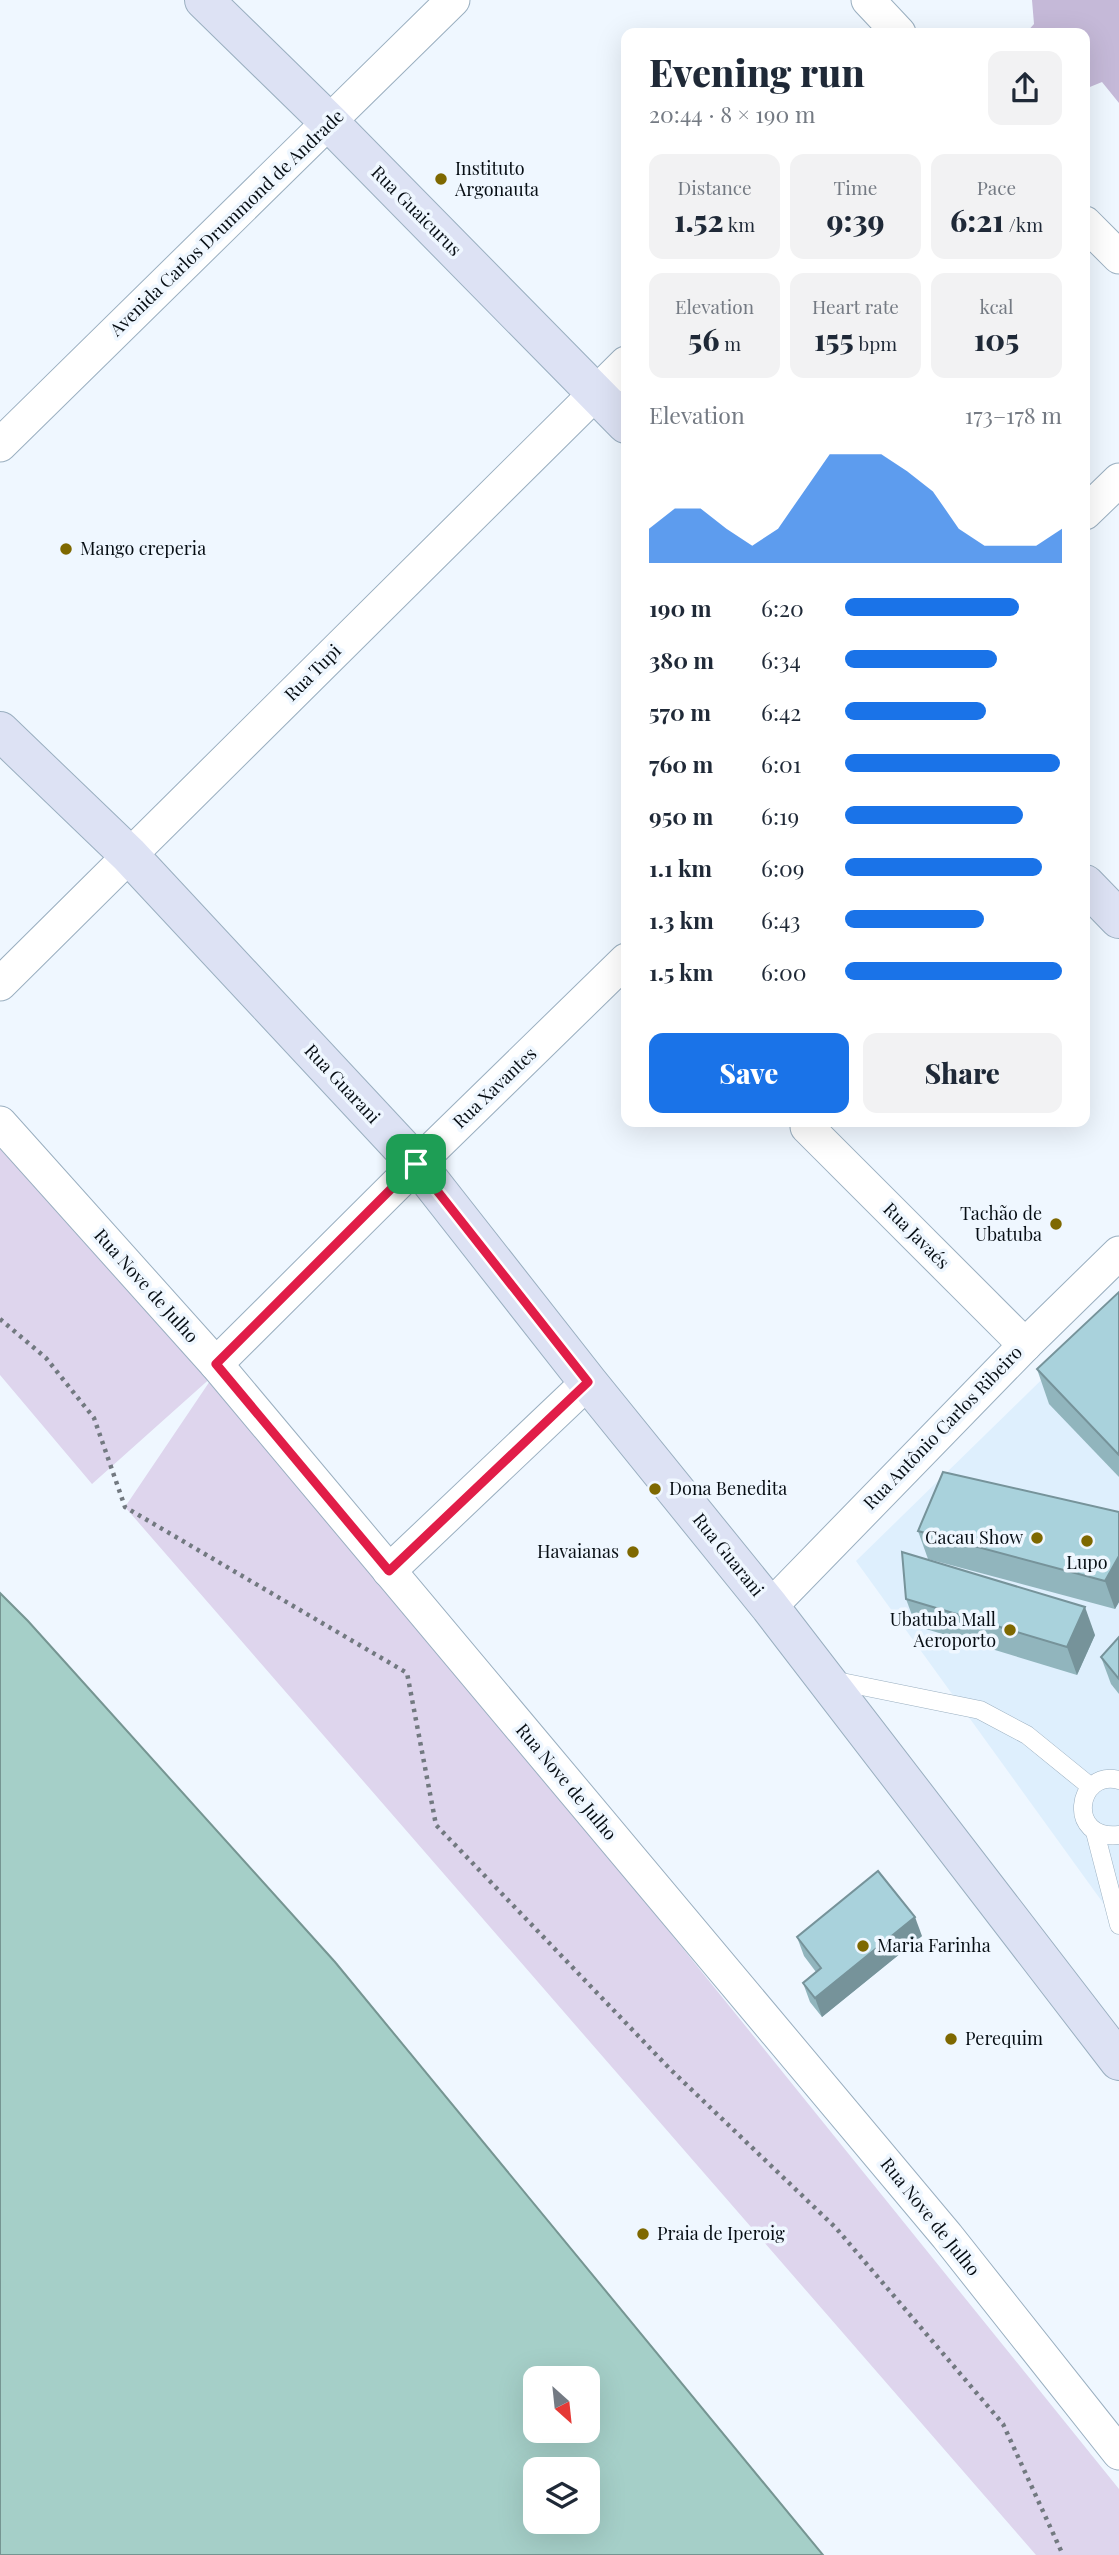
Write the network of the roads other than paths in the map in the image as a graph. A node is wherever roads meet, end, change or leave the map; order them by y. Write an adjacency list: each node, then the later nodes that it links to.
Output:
1 (204, 0): 5 (main road, Rua Guaicurus)
2 (453, 0): 5 (street, Avenida Carlos Drummond de Andrade)
3 (868, 0): 4 (street)
4 (894, 28)
5 (330, 123): 9 (main road, Rua Guaicurus); 11 (street, Avenida Carlos Drummond de Andrade)
6 (1090, 228): 7 (street)
7 (1119, 257)
8 (621, 368): 9 (street, Rua Tupi)
9 (595, 393): 10 (main road, Rua Guaicurus); 15 (street, Rua Tupi)
10 (621, 419)
11 (0, 445)
12 (1119, 480): 13 (street)
13 (1090, 508)
14 (0, 731): 15 (main road, Rua Guarani)
15 (129, 855): 19 (street, Rua Tupi); 22 (main road, Rua Guarani)
16 (1090, 889): 17 (main road)
17 (1119, 919)
18 (621, 965): 22 (street, Rua Xavantes)
19 (0, 984)
20 (0, 1123): 25 (street, Rua Nove de Julho)
21 (807, 1127): 24 (street, Rua Javaés)
22 (416, 1164): 25 (street, Rua Xavantes); 26 (main road, Rua Guarani)
23 (1119, 1253): 24 (street, Rua Antônio Carlos Ribeiro)
24 (1025, 1345): 28 (street, Rua Antônio Carlos Ribeiro)
25 (216, 1364): 27 (street, Rua Nove de Julho)
26 (588, 1382): 27 (street); 28 (main road, Rua Guarani)
27 (389, 1571): 36 (street, Rua Nove de Julho)
28 (770, 1606): 29 (main road, Rua Guarani)
29 (824, 1678): 31 (lane); 35 (main road, Rua Guarani)
30 (1119, 1780): 31 (lane)
31 (1091, 1787): 32 (lane)
32 (1095, 1832): 33 (lane); 34 (lane)
33 (1119, 1835)
34 (1119, 1925)
35 (1119, 2060)
36 (1119, 2453)

